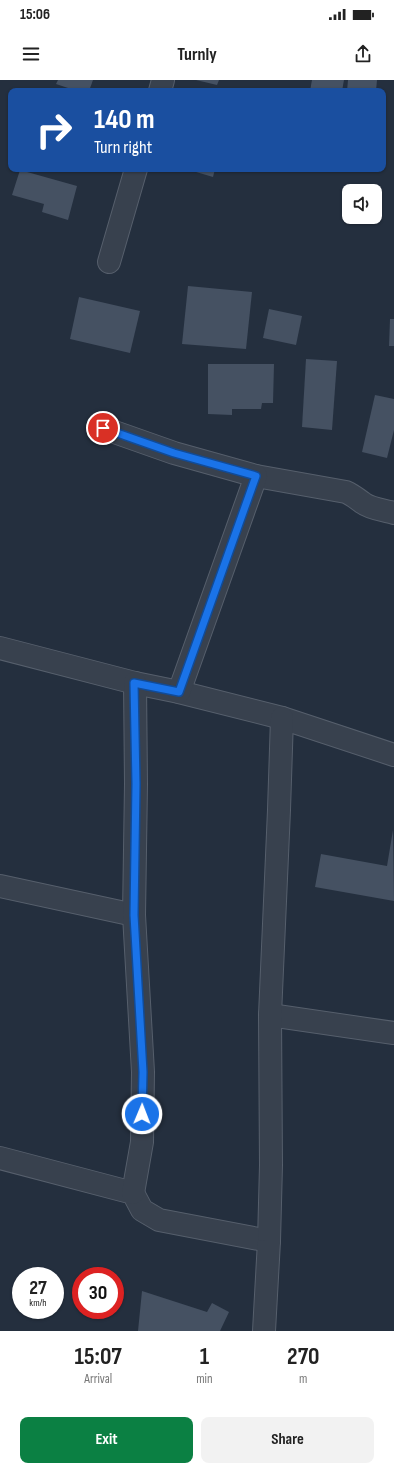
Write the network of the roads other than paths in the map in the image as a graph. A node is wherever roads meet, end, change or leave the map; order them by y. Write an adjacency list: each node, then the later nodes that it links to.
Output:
1 (135, 172): 2 (street)
2 (108, 262)
3 (103, 428): 4 (street)
4 (256, 476): 5 (street); 8 (street)
5 (394, 513)
6 (0, 648): 7 (street)
7 (134, 683): 8 (street); 12 (street)
8 (179, 692): 9 (street)
9 (282, 718): 10 (street); 13 (street)
10 (394, 755)
11 (0, 886): 12 (street)
12 (134, 915): 16 (street)
13 (270, 1014): 14 (street); 17 (street)
14 (394, 1033)
15 (0, 1158): 16 (street)
16 (133, 1193): 17 (street)
17 (269, 1241): 18 (street)
18 (264, 1331)

